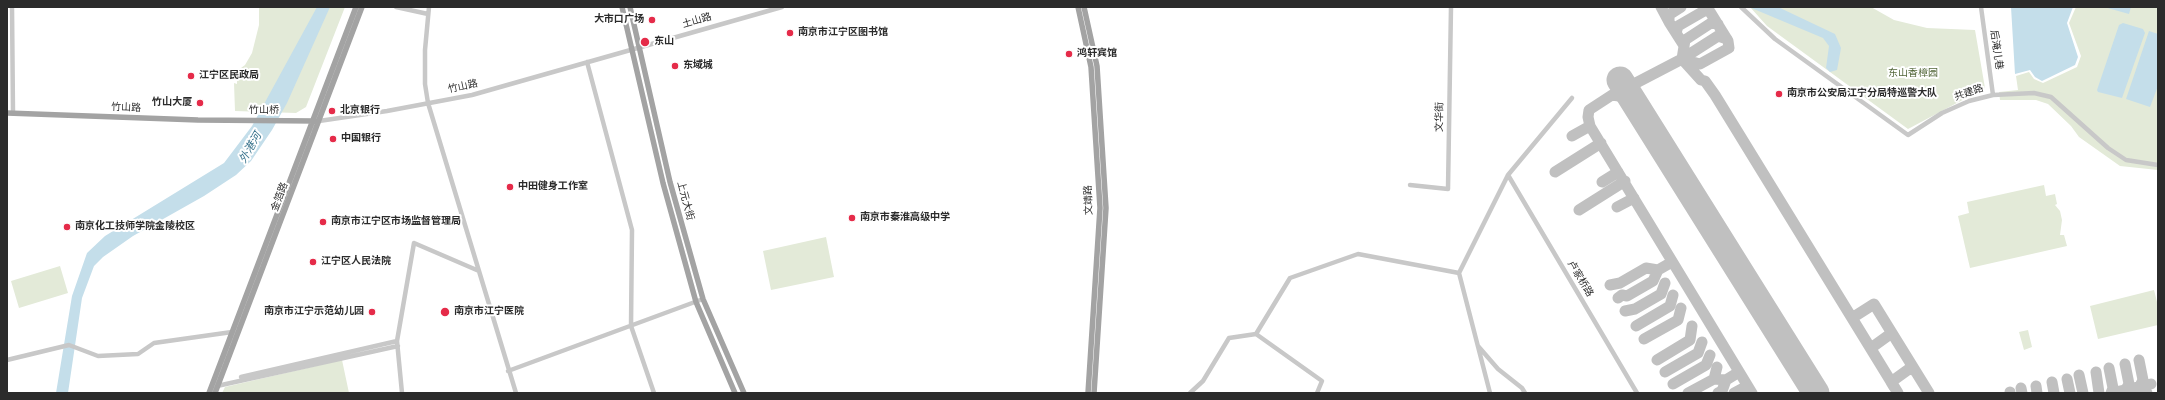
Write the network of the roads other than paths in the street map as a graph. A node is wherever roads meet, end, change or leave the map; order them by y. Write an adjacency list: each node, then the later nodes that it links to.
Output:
1 (12, 7): 21 (street)
2 (356, 7): 24 (main road, 金箔路)
3 (362, 7): 25 (main road, 金箔路)
4 (396, 7): 14 (street)
5 (429, 7): 14 (street)
6 (622, 7): 16 (main road, 上元大街)
7 (630, 7): 15 (main road, 上元大街)
8 (782, 7): 15 (street, 土山路)
9 (1078, 7): 47 (main road, 文靖路)
10 (1084, 7): 48 (main road, 文靖路)
11 (1451, 7): 28 (street, 文华街)
12 (1740, 7): 18 (street, 共建路)
13 (1981, 7): 18 (street, 后淹儿巷)
14 (428, 14): 20 (street)
15 (640, 47): 16 (street, 竹山路); 31 (main road, 上元大街)
16 (632, 49): 17 (street, 竹山路); 32 (main road, 上元大街)
17 (587, 62): 20 (street, 竹山路); 33 (street)
18 (1993, 95): 26 (street, 共建路)
19 (1572, 98): 27 (street)
20 (428, 103): 25 (street, 竹山路); 29 (street)
21 (10, 113): 22 (main road, 竹山路)
22 (244, 120): 23 (main road, 竹山桥)
23 (285, 121): 24 (main road, 竹山路)
24 (312, 121): 25 (main road, 竹山路); 34 (main road, 金箔路)
25 (319, 121): 40 (main road, 金箔路)
26 (2158, 165)
27 (1508, 175): 30 (street); 53 (street, 卢家桥路)
28 (1410, 185)
29 (478, 271): 36 (street); 39 (street)
30 (1459, 272): 35 (street); 37 (street)
31 (703, 299): 32 (street); 46 (main road, 上元大街)
32 (696, 302): 33 (street); 45 (main road, 上元大街)
33 (631, 326): 39 (street); 44 (street)
34 (232, 332): 38 (street); 40 (main road, 金箔路)
35 (1256, 334): 49 (street); 50 (street)
36 (397, 343): 40 (street); 42 (street)
37 (1477, 345): 51 (street); 52 (street)
38 (7, 360)
39 (508, 371): 43 (street)
40 (214, 386): 41 (main road, 金箔路)
41 (216, 393)
42 (402, 393)
43 (516, 393)
44 (654, 393)
45 (735, 393)
46 (744, 393)
47 (1088, 393)
48 (1094, 393)
49 (1190, 393)
50 (1317, 393)
51 (1490, 393)
52 (1525, 393)
53 (1637, 393)

